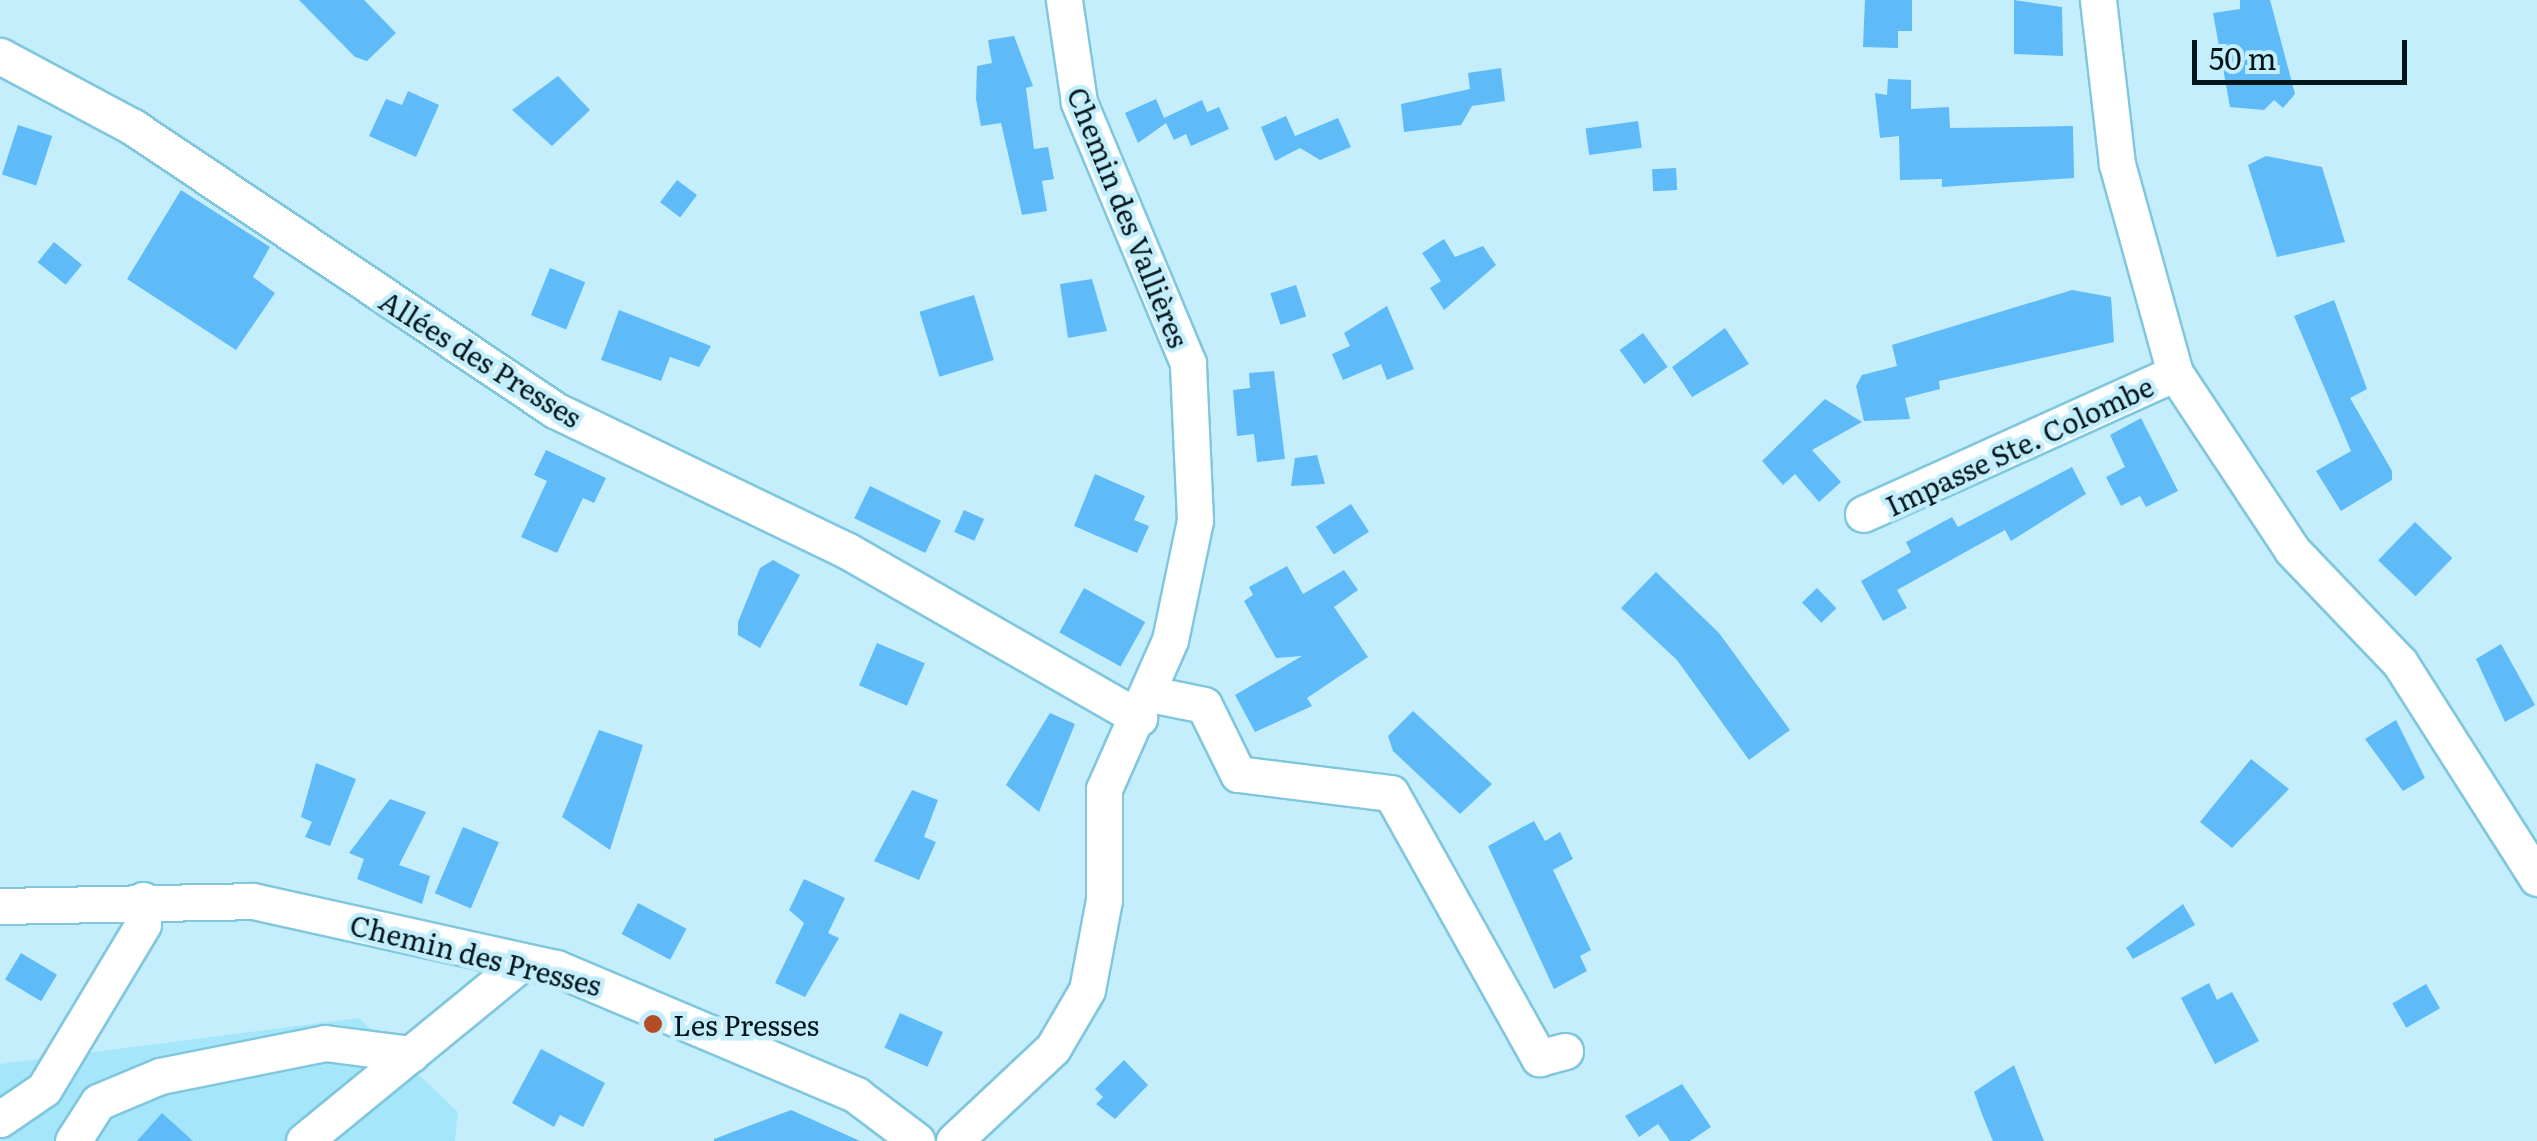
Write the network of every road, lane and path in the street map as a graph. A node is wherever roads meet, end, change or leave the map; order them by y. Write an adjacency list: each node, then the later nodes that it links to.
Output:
1 (1064, 0): 6 (street, Chemin des Vallières)
2 (2098, 0): 4 (street)
3 (0, 56): 6 (street, Allées des Presses)
4 (2175, 372): 5 (street, Impasse Ste. Colombe); 7 (street)
5 (1863, 514)
6 (1144, 706): 11 (street, Allées des Presses); 17 (street, Chemin des Vallières)
7 (2537, 878)
8 (143, 900): 9 (street, Chemin des Presses); 10 (street, Chemin des Presses); 13 (street)
9 (0, 906)
10 (520, 964): 12 (street); 16 (street, Chemin des Presses)
11 (1565, 1052)
12 (411, 1054): 14 (street); 15 (street)
13 (0, 1119)
14 (310, 1139)
15 (73, 1141)
16 (916, 1141)
17 (954, 1141)

